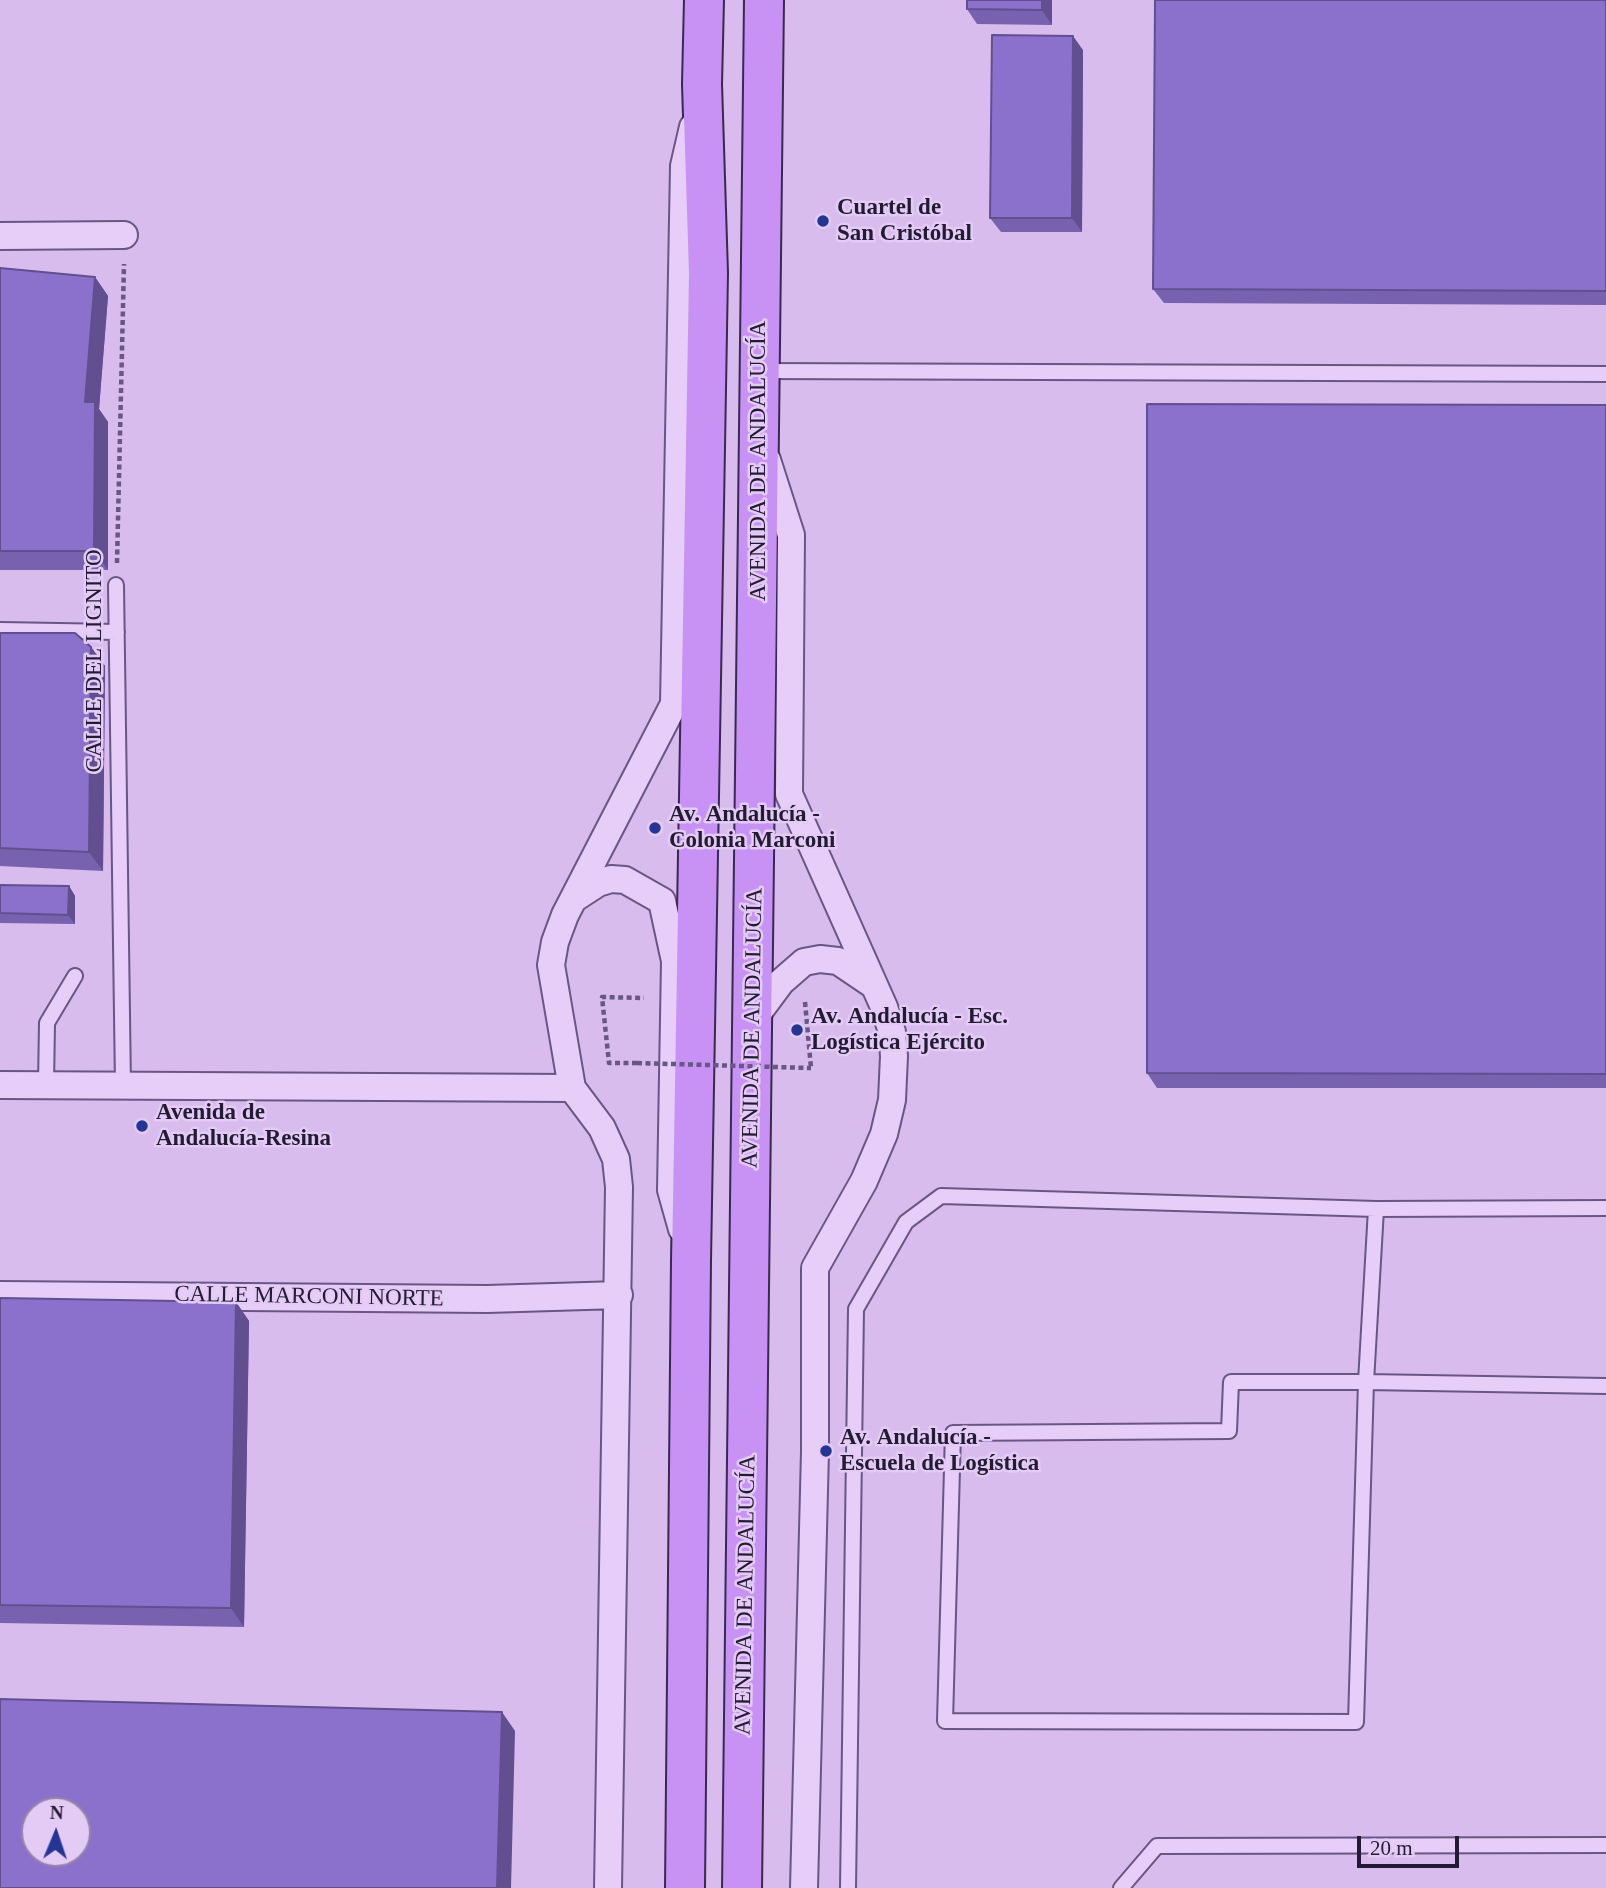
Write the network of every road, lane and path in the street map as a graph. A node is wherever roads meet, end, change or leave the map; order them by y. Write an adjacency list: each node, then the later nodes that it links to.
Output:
1 (704, 0): 3 (main road)
2 (764, 0): 6 (main road, AVENIDA DE ANDALUCÍA)
3 (702, 84): 12 (street); 24 (main road)
4 (0, 236): 5 (street)
5 (124, 236): 9 (path, CALLE DEL LIGNITO)
6 (760, 371): 7 (lane); 8 (main road, AVENIDA DE ANDALUCÍA)
7 (1606, 374)
8 (761, 440): 14 (street); 17 (main road, AVENIDA DE ANDALUCÍA)
9 (116, 585): 11 (lane, CALLE DEL LIGNITO)
10 (0, 630): 11 (lane)
11 (117, 632): 20 (lane, CALLE DEL LIGNITO)
12 (575, 898): 21 (street); 24 (street)
13 (75, 976): 19 (lane)
14 (874, 985): 17 (street); 33 (street)
15 (645, 998): 16 (path, bridge)
16 (804, 998)
17 (752, 1021): 32 (main road, AVENIDA DE ANDALUCÍA)
18 (0, 1085): 19 (street)
19 (47, 1085): 20 (street)
20 (123, 1086): 21 (street)
21 (572, 1088): 26 (street)
22 (1606, 1208): 23 (lane)
23 (1376, 1209): 27 (lane); 34 (lane)
24 (691, 1260): 31 (main road)
25 (0, 1294): 26 (street, CALLE MARCONI NORTE)
26 (618, 1295): 30 (street)
27 (1366, 1382): 27 (lane); 28 (lane)
28 (1606, 1386)
29 (1606, 1844): 35 (lane)
30 (608, 1888)
31 (685, 1888)
32 (742, 1888)
33 (804, 1888)
34 (848, 1888)
35 (1121, 1888)

